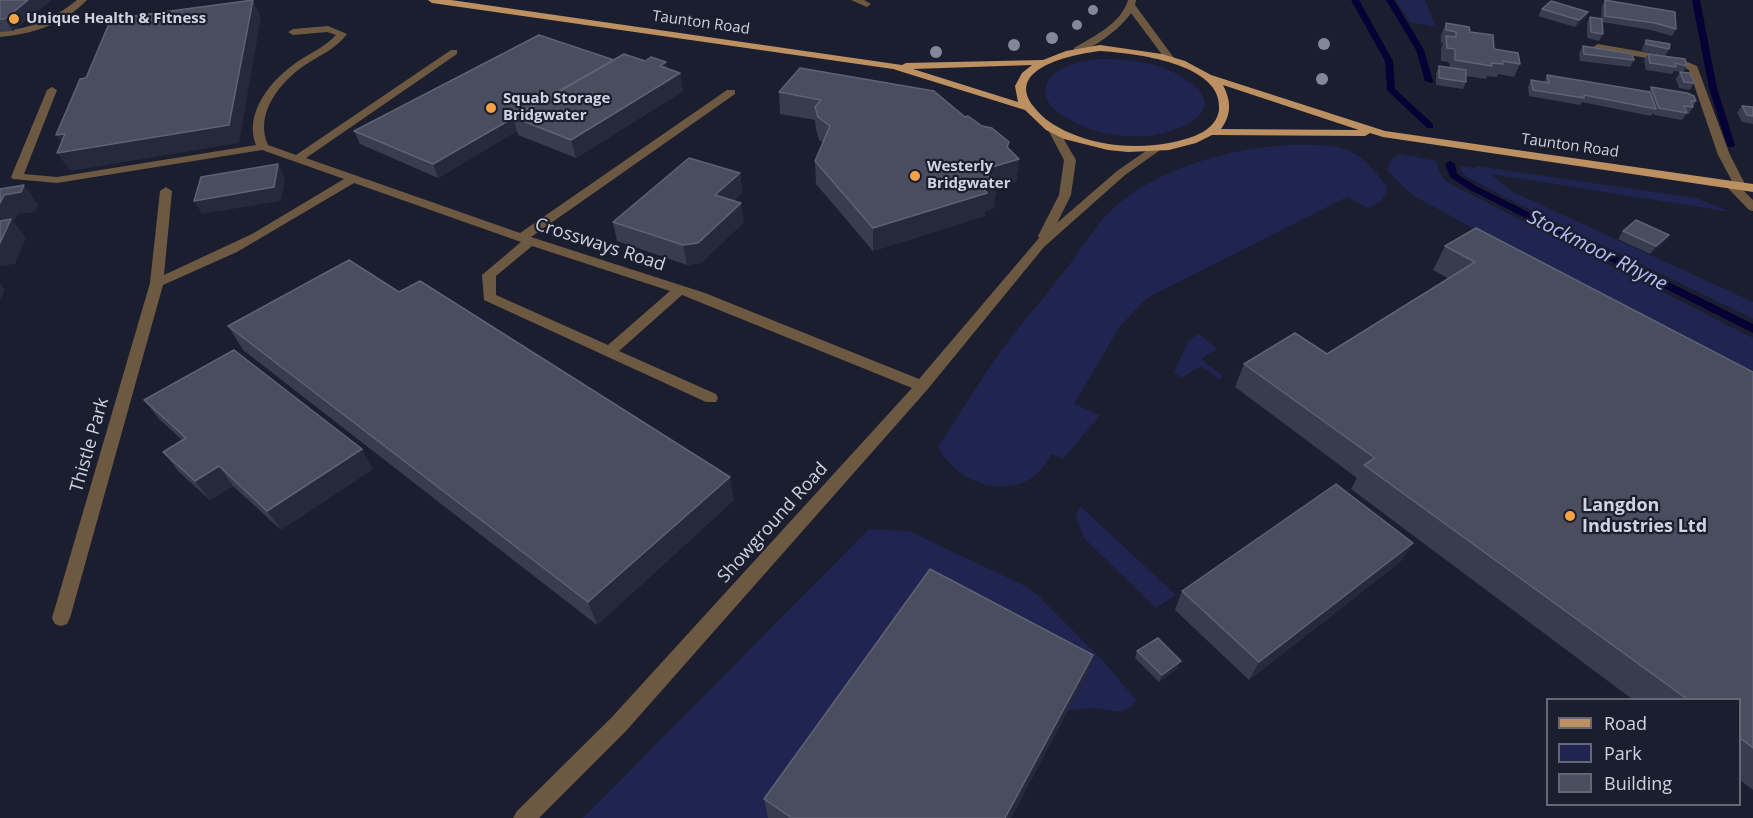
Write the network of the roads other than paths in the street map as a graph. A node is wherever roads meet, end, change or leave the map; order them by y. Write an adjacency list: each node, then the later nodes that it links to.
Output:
1 (83, 0): 7 (street)
2 (432, 0): 13 (main road, Taunton Road)
3 (855, 0): 5 (street)
4 (1132, 3): 9 (street); 11 (street)
5 (867, 4)
6 (293, 32): 21 (street)
7 (0, 34)
8 (1598, 47): 25 (street)
9 (1077, 50): 11 (main road, Taunton Road); 12 (main road, Taunton Road)
10 (454, 52): 23 (street)
11 (1169, 58): 14 (main road, Taunton Road)
12 (1041, 62): 13 (main road, Taunton Road); 17 (main road)
13 (894, 66): 17 (main road, Taunton Road)
14 (1207, 77): 19 (main road); 20 (main road, Taunton Road)
15 (52, 90): 21 (street)
16 (731, 92): 29 (street)
17 (1028, 108): 18 (main road)
18 (1052, 128): 22 (main road); 30 (street, Showground Road)
19 (1211, 132): 20 (main road, Taunton Road); 22 (main road)
20 (1383, 134): 25 (main road, Taunton Road)
21 (263, 147): 23 (street, Crossways Road)
22 (1157, 148): 30 (street, Showground Road)
23 (297, 159): 24 (street, Crossways Road)
24 (351, 180): 29 (street, Crossways Road); 31 (street)
25 (1735, 185): 26 (main road, Taunton Road); 28 (street)
26 (1753, 188)
27 (166, 191): 31 (street, Thistle Park)
28 (1753, 207)
29 (526, 240): 32 (street, Crossways Road); 33 (street)
30 (1040, 244): 34 (street, Showground Road)
31 (157, 284): 36 (street, Thistle Park)
32 (680, 290): 33 (street); 34 (street, Crossways Road)
33 (609, 352): 35 (street)
34 (922, 386): 37 (street, Showground Road)
35 (711, 398)
36 (61, 618)
37 (524, 818)

